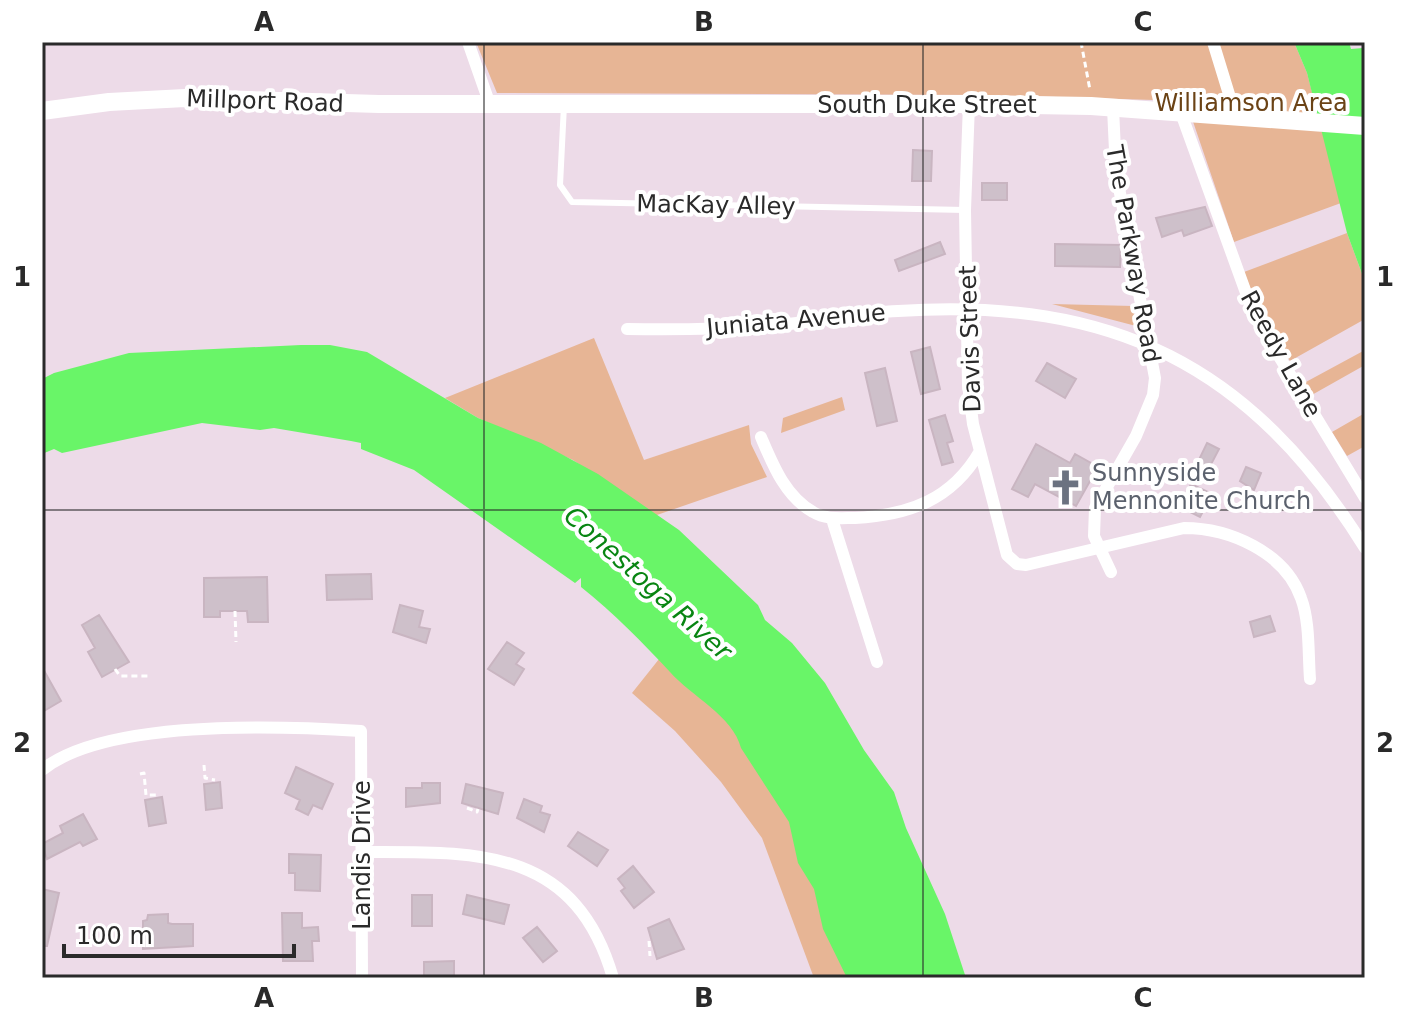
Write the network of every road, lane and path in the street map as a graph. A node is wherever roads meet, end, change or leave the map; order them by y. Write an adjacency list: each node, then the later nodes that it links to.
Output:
1 (468, 42): 4 (street)
2 (1081, 42): 7 (path)
3 (1213, 42): 11 (street)
4 (489, 102): 5 (main road, South Duke Street); 9 (main road, Millport Road)
5 (564, 102): 6 (main road, South Duke Street); 13 (lane, MacKay Alley)
6 (969, 104): 7 (main road, South Duke Street); 13 (street, Davis Street)
7 (1091, 106): 8 (main road, South Duke Street)
8 (1113, 108): 10 (main road, South Duke Street); 16 (street, The Parkway Road)
9 (42, 111)
10 (1181, 113): 11 (main road, South Duke Street); 19 (street, Reedy Lane)
11 (1236, 117): 12 (main road, South Duke Street)
12 (1365, 126)
13 (965, 210): 14 (street, Davis Street)
14 (965, 309): 15 (street, Juniata Avenue); 16 (street, Juniata Avenue); 18 (street, Davis Street)
15 (627, 329)
16 (1150, 345): 21 (street, The Parkway Road); 22 (street, Juniata Avenue)
17 (761, 437): 20 (street)
18 (980, 451): 20 (street); 21 (street, Davis Street)
19 (1365, 498)
20 (832, 519): 26 (street)
21 (1101, 546): 23 (street, The Parkway Road); 29 (street)
22 (1365, 548)
23 (1111, 572)
24 (235, 611): 25 (path)
25 (236, 642)
26 (877, 662)
27 (115, 669): 28 (path)
28 (149, 676)
29 (1310, 679)
30 (204, 765): 33 (path)
31 (42, 770): 37 (street, Landis Drive)
32 (140, 774): 34 (path)
33 (215, 780)
34 (157, 795)
35 (467, 808): 36 (path)
36 (478, 809)
37 (362, 852): 40 (street, Landis Drive); 41 (street)
38 (649, 941): 39 (path)
39 (650, 956)
40 (362, 978)
41 (613, 978)

